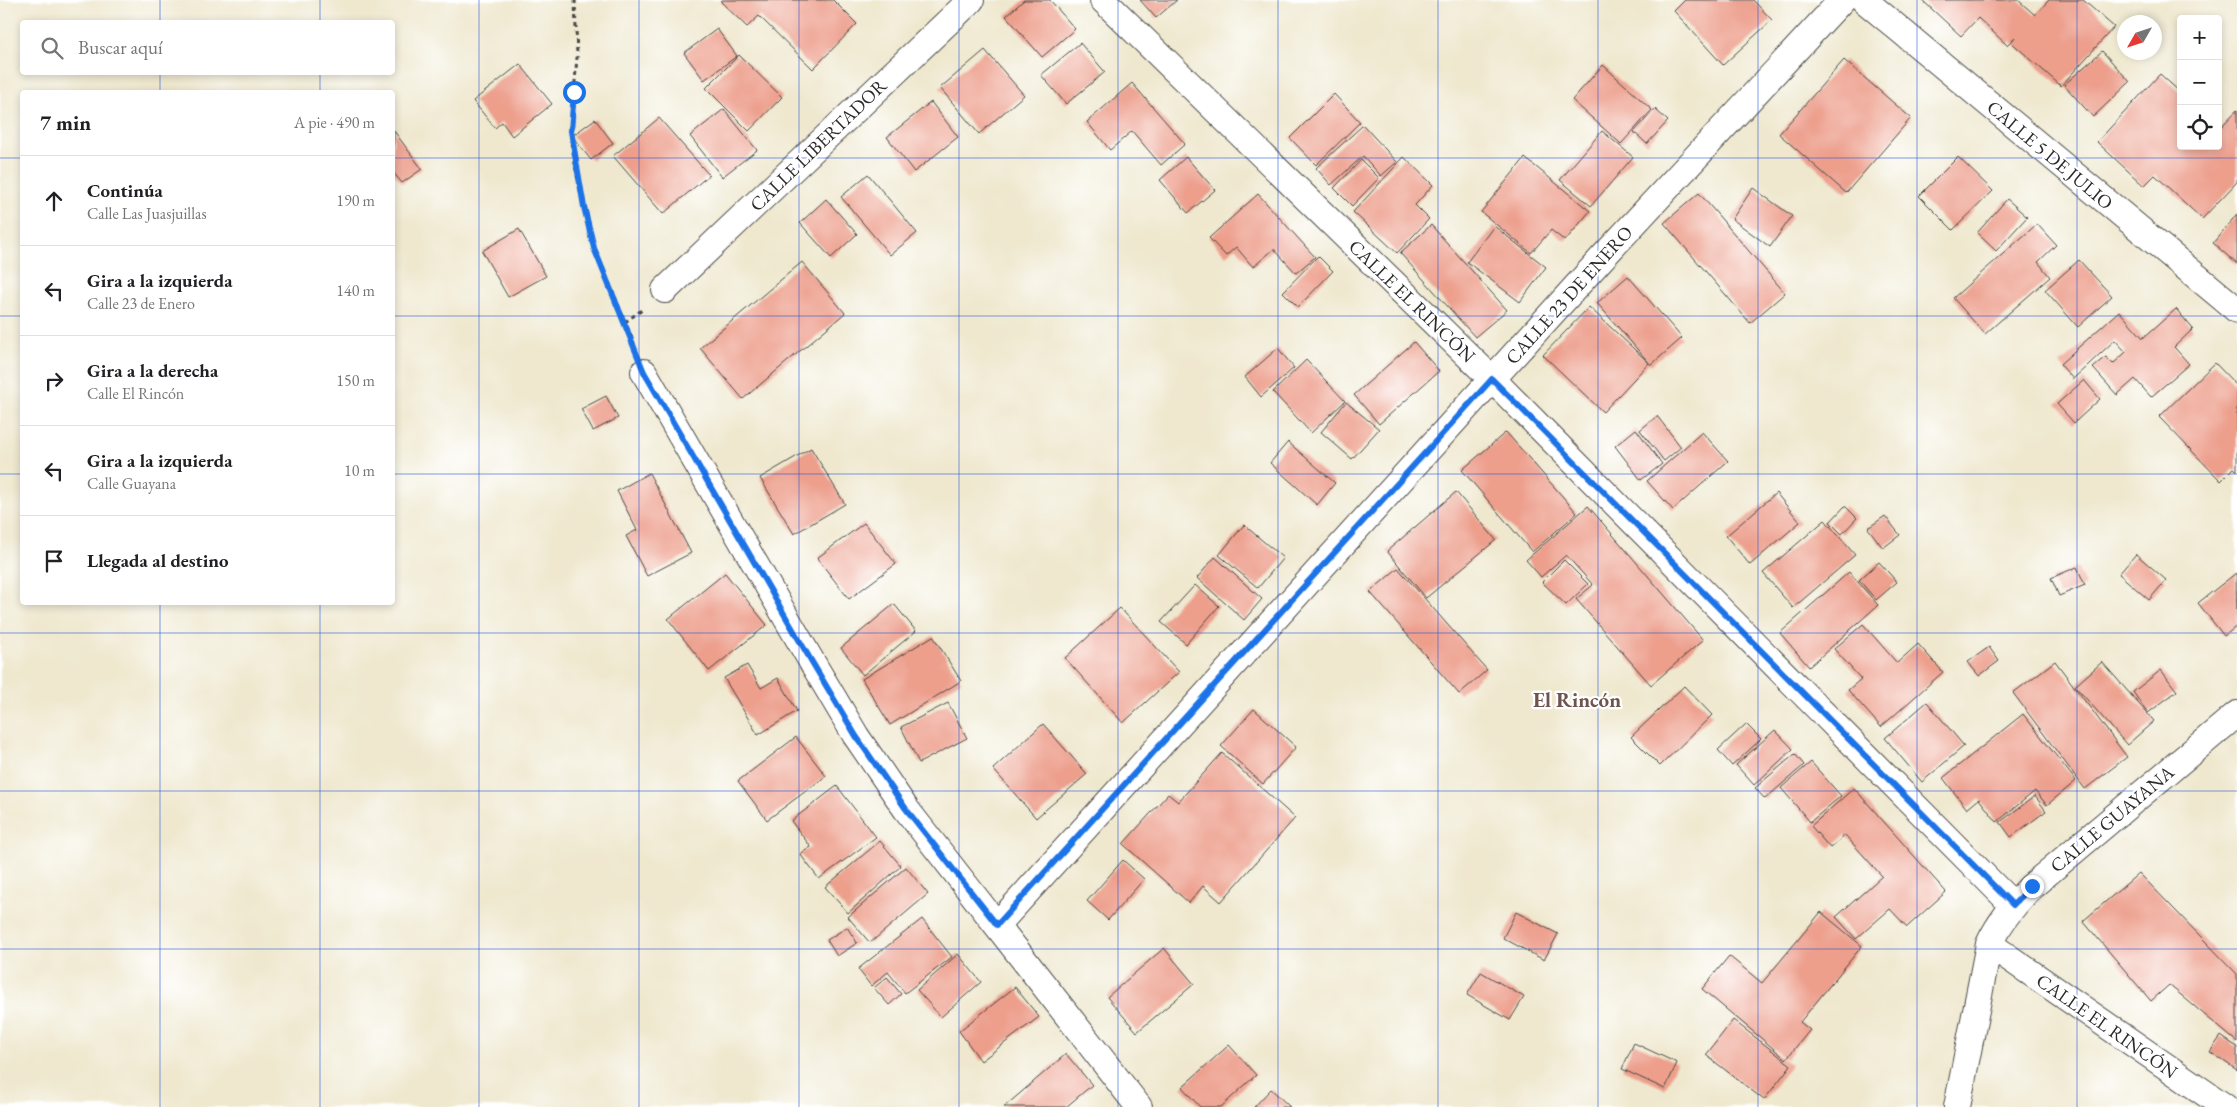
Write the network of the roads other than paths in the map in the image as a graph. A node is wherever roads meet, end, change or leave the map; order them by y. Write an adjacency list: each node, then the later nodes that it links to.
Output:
1 (971, 0): 5 (street, CALLE LIBERTADOR)
2 (1103, 0): 8 (street, CALLE EL RINCÓN)
3 (1842, 0): 8 (street, CALLE 23 DE ENERO)
4 (1864, 0): 6 (street, CALLE 5 DE JULIO)
5 (665, 290)
6 (2237, 310)
7 (644, 372): 11 (street)
8 (1492, 379): 10 (street, CALLE EL RINCÓN); 11 (street, CALLE 23 DE ENERO)
9 (2237, 714): 10 (street, CALLE GUAYANA)
10 (2013, 905): 12 (street, CALLE GUAYANA)
11 (997, 925): 13 (street)
12 (1989, 944): 14 (street, CALLE GUAYANA); 15 (street, CALLE EL RINCÓN)
13 (1140, 1107)
14 (1957, 1107)
15 (2225, 1107)

